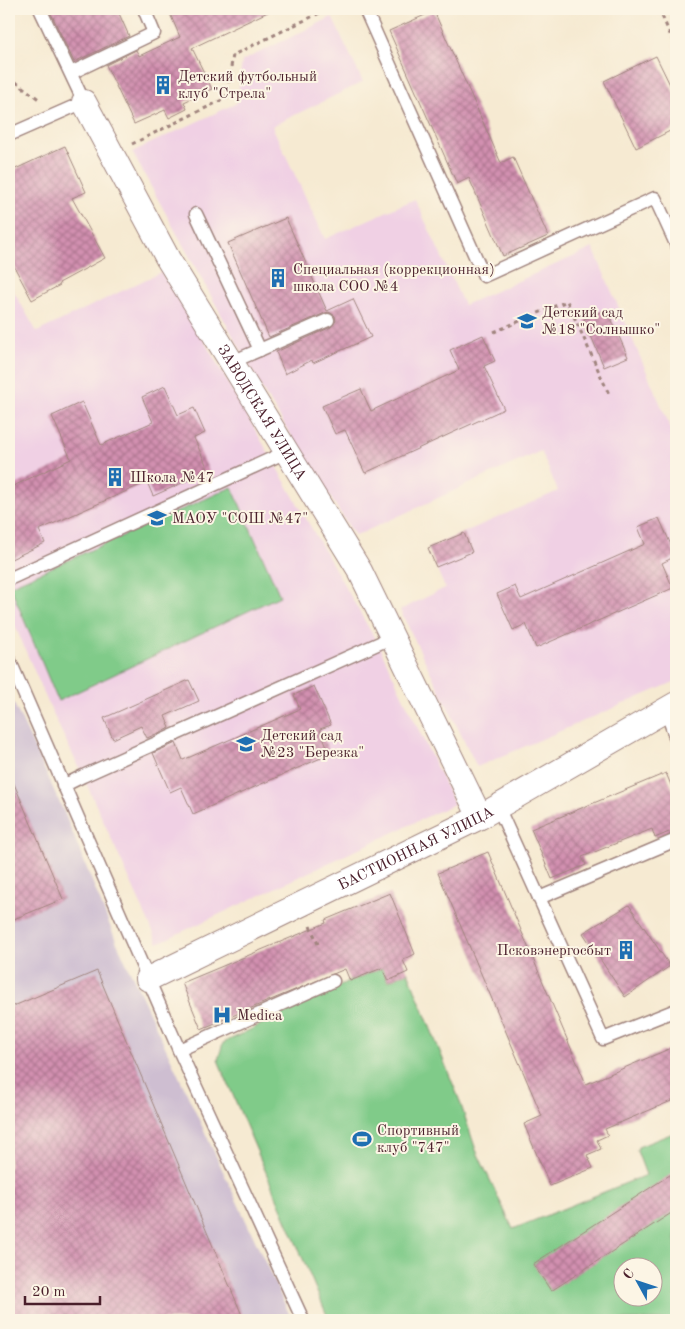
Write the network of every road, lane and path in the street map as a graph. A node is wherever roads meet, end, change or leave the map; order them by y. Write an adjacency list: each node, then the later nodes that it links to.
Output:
1 (40, 9): 7 (lane, ЗАВОДСКАЯ УЛИЦА)
2 (144, 9): 7 (lane)
3 (328, 9): 11 (path)
4 (365, 9): 13 (lane)
5 (659, 9): 6 (path)
6 (676, 48)
7 (71, 73): 9 (lane, ЗАВОДСКАЯ УЛИЦА)
8 (9, 77): 9 (path)
9 (76, 105): 10 (lane); 11 (street, ЗАВОДСКАЯ УЛИЦА)
10 (9, 135)
11 (112, 154): 17 (street, ЗАВОДСКАЯ УЛИЦА)
12 (196, 214): 16 (lane)
13 (676, 244)
14 (328, 320): 16 (lane)
15 (494, 332): 18 (path)
16 (260, 350): 17 (lane)
17 (232, 362): 19 (street, ЗАВОДСКАЯ УЛИЦА)
18 (609, 394)
19 (286, 452): 20 (lane); 21 (street, ЗАВОДСКАЯ УЛИЦА)
20 (9, 579)
21 (393, 637): 25 (lane); 26 (street, ЗАВОДСКАЯ УЛИЦА)
22 (9, 660): 25 (lane)
23 (671, 707): 24 (lane); 26 (street, БАСТИОННАЯ УЛИЦА)
24 (676, 739)
25 (63, 786): 29 (lane)
26 (489, 812): 28 (lane); 29 (street, БАСТИОННАЯ УЛИЦА)
27 (676, 840): 28 (lane)
28 (539, 898): 31 (lane)
29 (148, 979): 32 (lane)
30 (333, 981): 32 (lane)
31 (676, 1010)
32 (179, 1050): 33 (lane)
33 (303, 1320)

